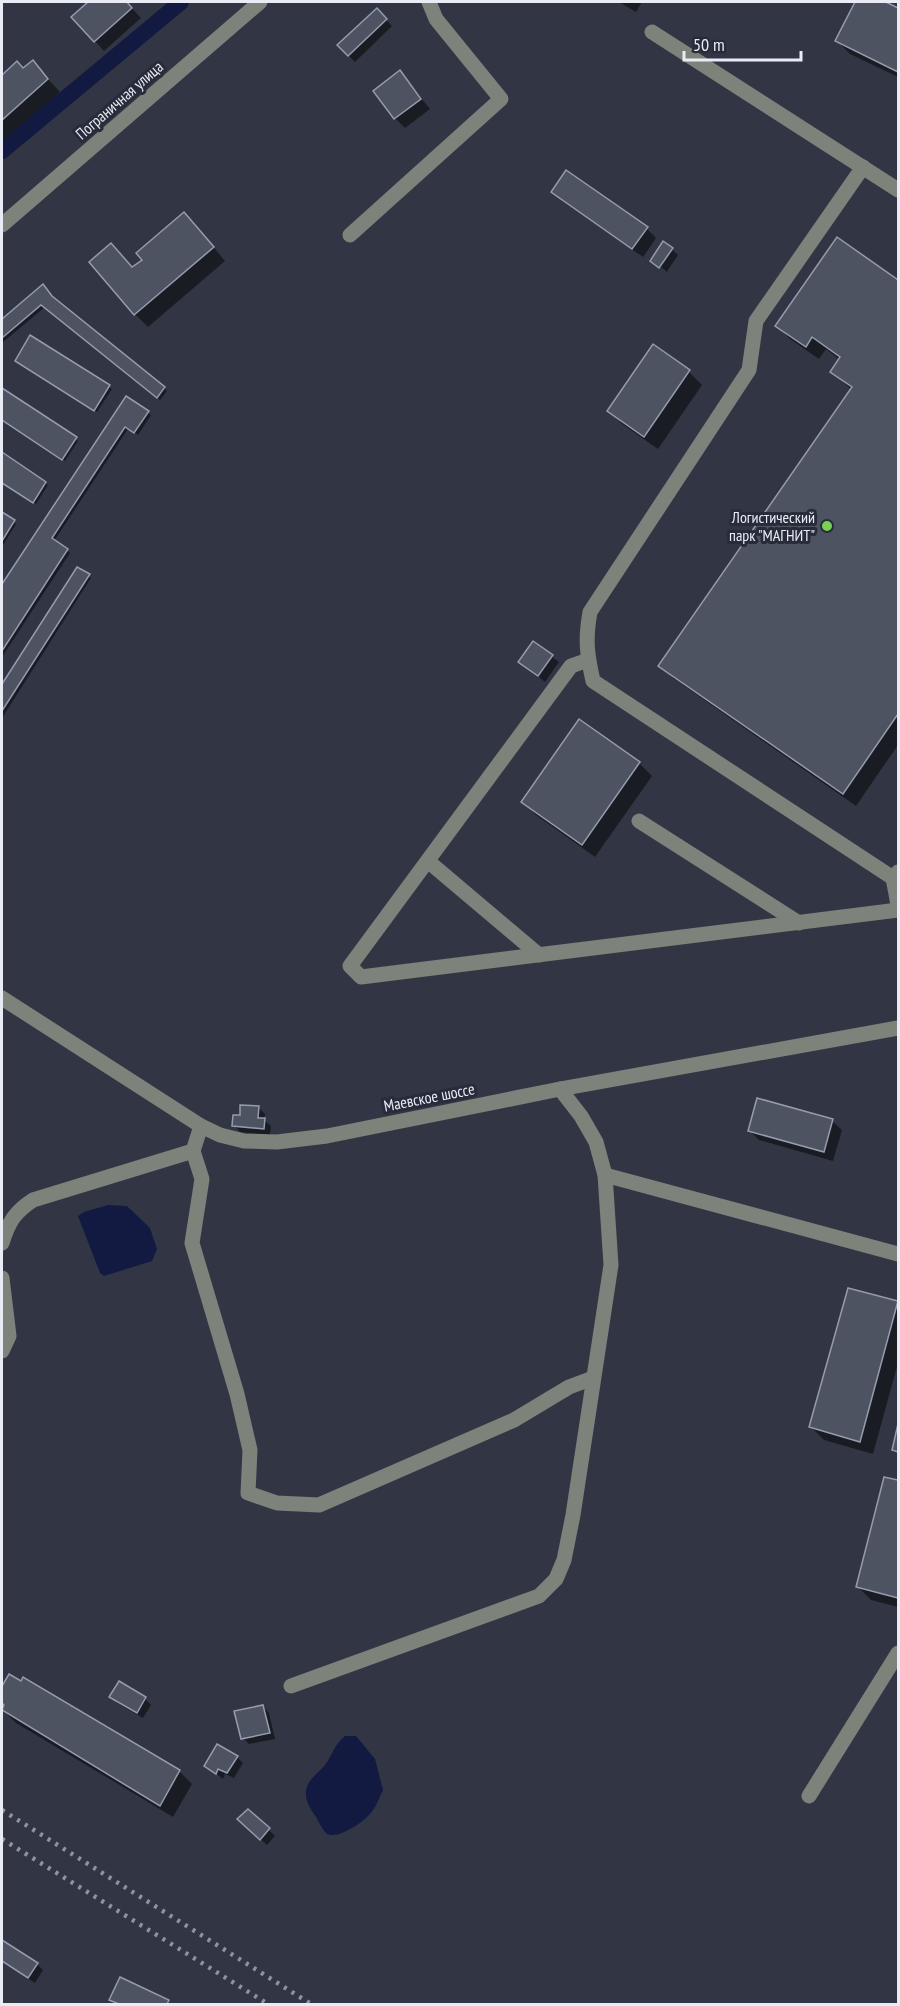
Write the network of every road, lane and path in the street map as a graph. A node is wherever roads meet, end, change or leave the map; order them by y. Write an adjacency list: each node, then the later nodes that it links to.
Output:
1 (260, 2): 6 (street, Пограничная улица)
2 (429, 2): 7 (street)
3 (652, 32): 4 (street)
4 (863, 167): 5 (street); 8 (street)
5 (898, 190)
6 (2, 225)
7 (350, 235)
8 (588, 660): 10 (street); 11 (street)
9 (639, 821): 14 (street)
10 (429, 862): 15 (street); 15 (street)
11 (896, 875): 12 (street)
12 (898, 905)
13 (898, 910): 14 (street)
14 (799, 923): 15 (street)
15 (539, 955)
16 (2, 998): 19 (street, Маевское шоссе)
17 (898, 1028): 18 (street, Маевское шоссе)
18 (560, 1089): 19 (street, Маевское шоссе); 21 (street)
19 (201, 1126): 20 (street)
20 (193, 1151): 22 (street); 26 (street)
21 (605, 1175): 23 (street); 26 (street)
22 (2, 1242)
23 (898, 1254)
24 (2, 1278): 25 (street)
25 (2, 1351)
26 (593, 1378): 28 (street)
27 (898, 1653): 29 (street)
28 (291, 1686)
29 (809, 1796)

